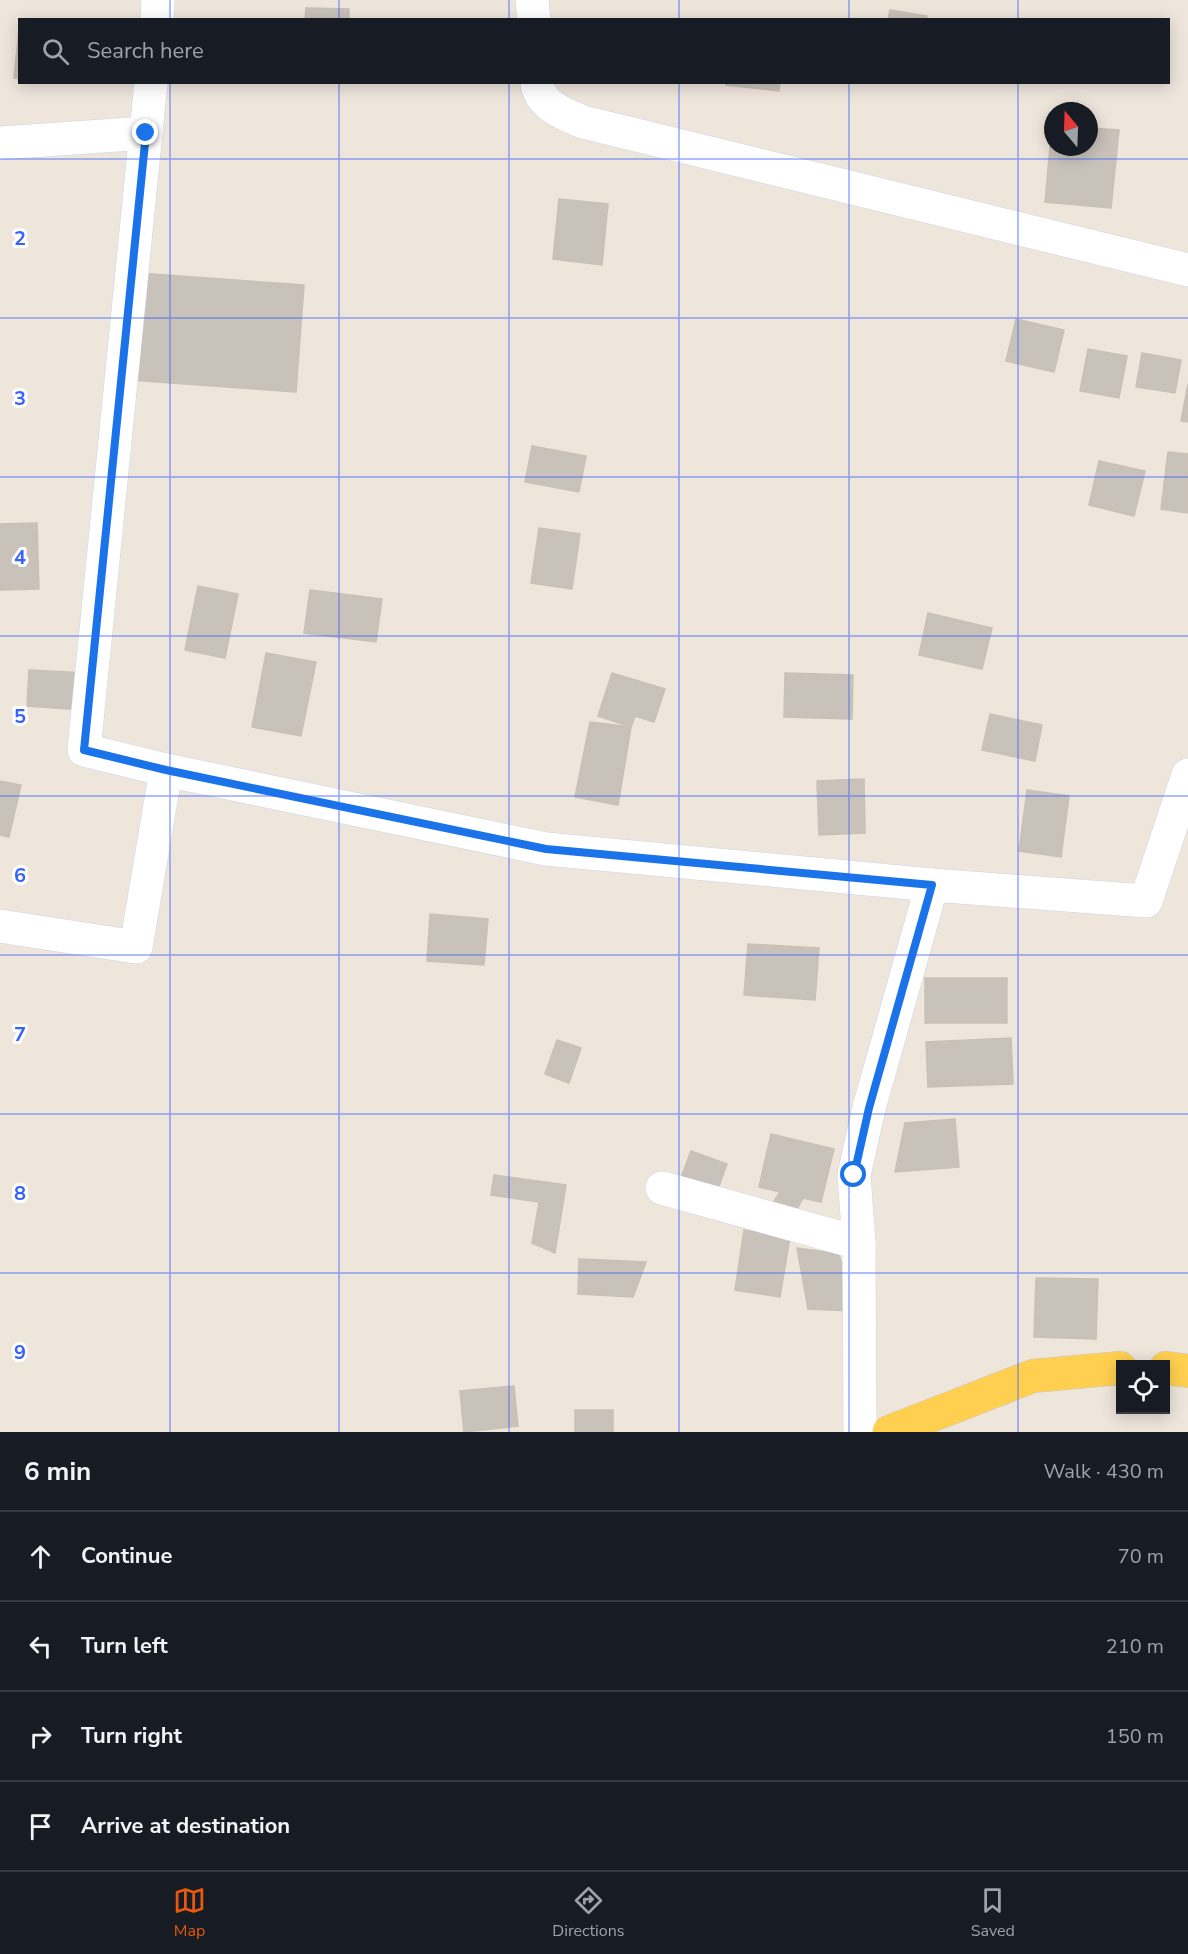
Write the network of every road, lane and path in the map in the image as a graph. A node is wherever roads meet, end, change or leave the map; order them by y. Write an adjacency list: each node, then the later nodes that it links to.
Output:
1 (158, 0): 3 (street)
2 (532, 0): 4 (street)
3 (157, 18)
4 (534, 18)
5 (151, 84): 7 (street)
6 (537, 84): 9 (street)
7 (146, 133): 8 (street); 10 (street)
8 (0, 142)
9 (1188, 270)
10 (166, 770): 12 (street); 13 (street)
11 (1188, 775): 12 (street)
12 (932, 885): 15 (street)
13 (0, 926)
14 (662, 1188): 15 (street)
15 (859, 1243): 20 (street)
16 (1116, 1368): 19 (main road)
17 (1170, 1369): 18 (main road)
18 (1188, 1371)
19 (942, 1423): 21 (main road)
20 (860, 1432)
21 (889, 1432)

